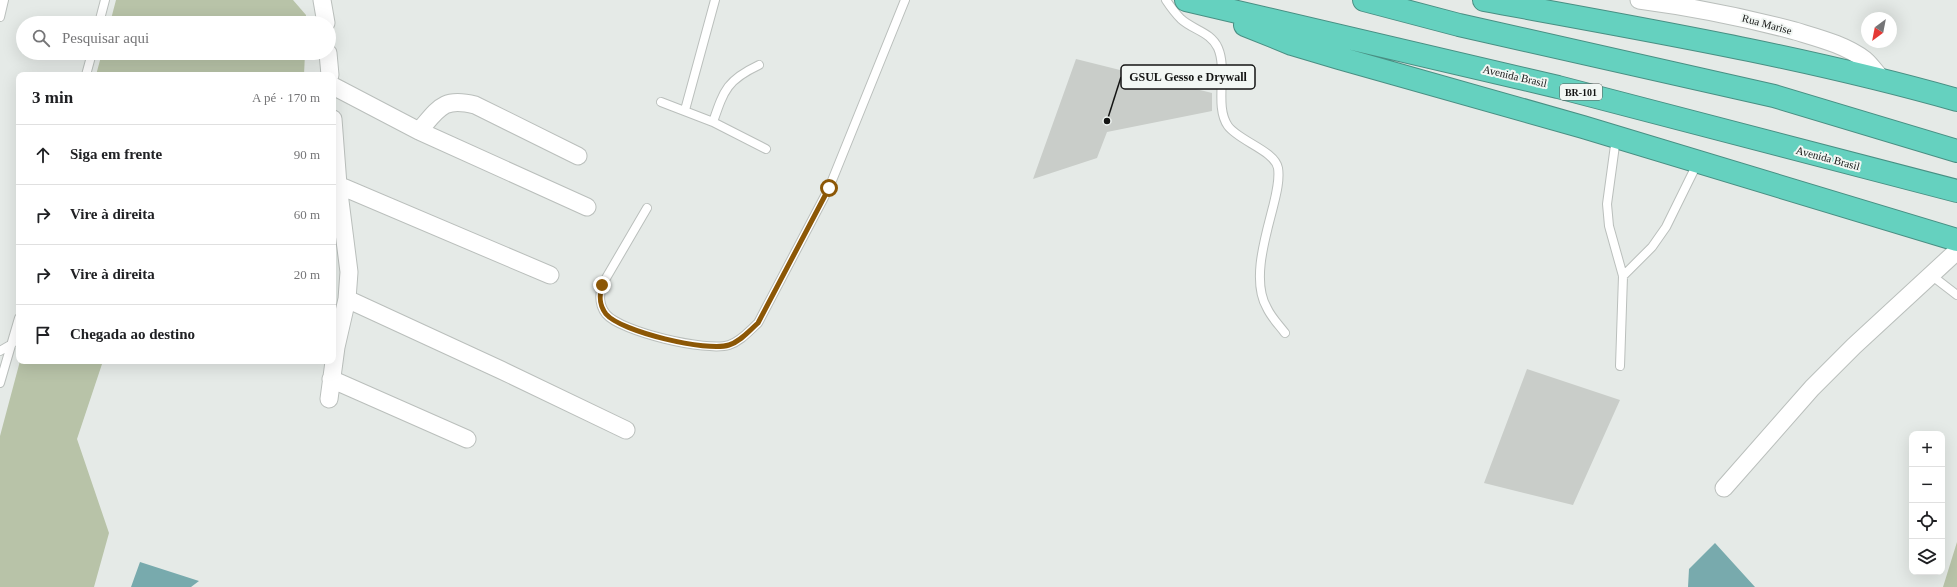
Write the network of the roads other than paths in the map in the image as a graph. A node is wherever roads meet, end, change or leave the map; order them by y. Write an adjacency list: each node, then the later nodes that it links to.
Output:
1 (4, 0): 13 (lane)
2 (105, 0): 11 (lane)
3 (322, 0): 12 (street)
4 (715, 0): 23 (lane)
5 (905, 0): 35 (lane)
6 (1166, 0): 44 (lane)
7 (1364, 0): 28 (highway)
8 (1484, 0): 19 (highway)
9 (1639, 0): 19 (street, Rua Marise)
10 (1194, 2): 26 (highway); 33 (highway, Avenida Brasil / BR-101)
11 (101, 16)
12 (325, 16)
13 (0, 17)
14 (90, 60): 17 (lane)
15 (329, 60): 18 (street)
16 (759, 65): 24 (lane)
17 (87, 72)
18 (330, 72)
19 (1881, 78): 21 (highway)
20 (336, 88): 25 (street)
21 (1957, 100)
22 (661, 102): 23 (lane)
23 (685, 110): 24 (lane)
24 (713, 122): 27 (lane)
25 (419, 131): 29 (street); 34 (street)
26 (1616, 137): 31 (highway); 40 (lane)
27 (766, 149)
28 (1957, 151)
29 (578, 156)
30 (336, 159): 32 (street)
31 (1698, 162): 36 (highway); 40 (lane)
32 (338, 185): 38 (street); 42 (street)
33 (1957, 191)
34 (587, 207)
35 (647, 208)
36 (1957, 240)
37 (1957, 250): 39 (street)
38 (550, 275)
39 (1931, 275): 41 (lane); 55 (street)
40 (1623, 276): 49 (lane)
41 (1957, 295)
42 (347, 299): 47 (street); 53 (street)
43 (16, 329): 45 (lane)
44 (1285, 333)
45 (12, 344): 46 (lane); 51 (lane)
46 (0, 351)
47 (336, 354)
48 (334, 364): 50 (street)
49 (1620, 366)
50 (331, 379): 52 (street); 54 (street)
51 (0, 383)
52 (329, 399)
53 (626, 430)
54 (467, 440)
55 (1724, 488)

